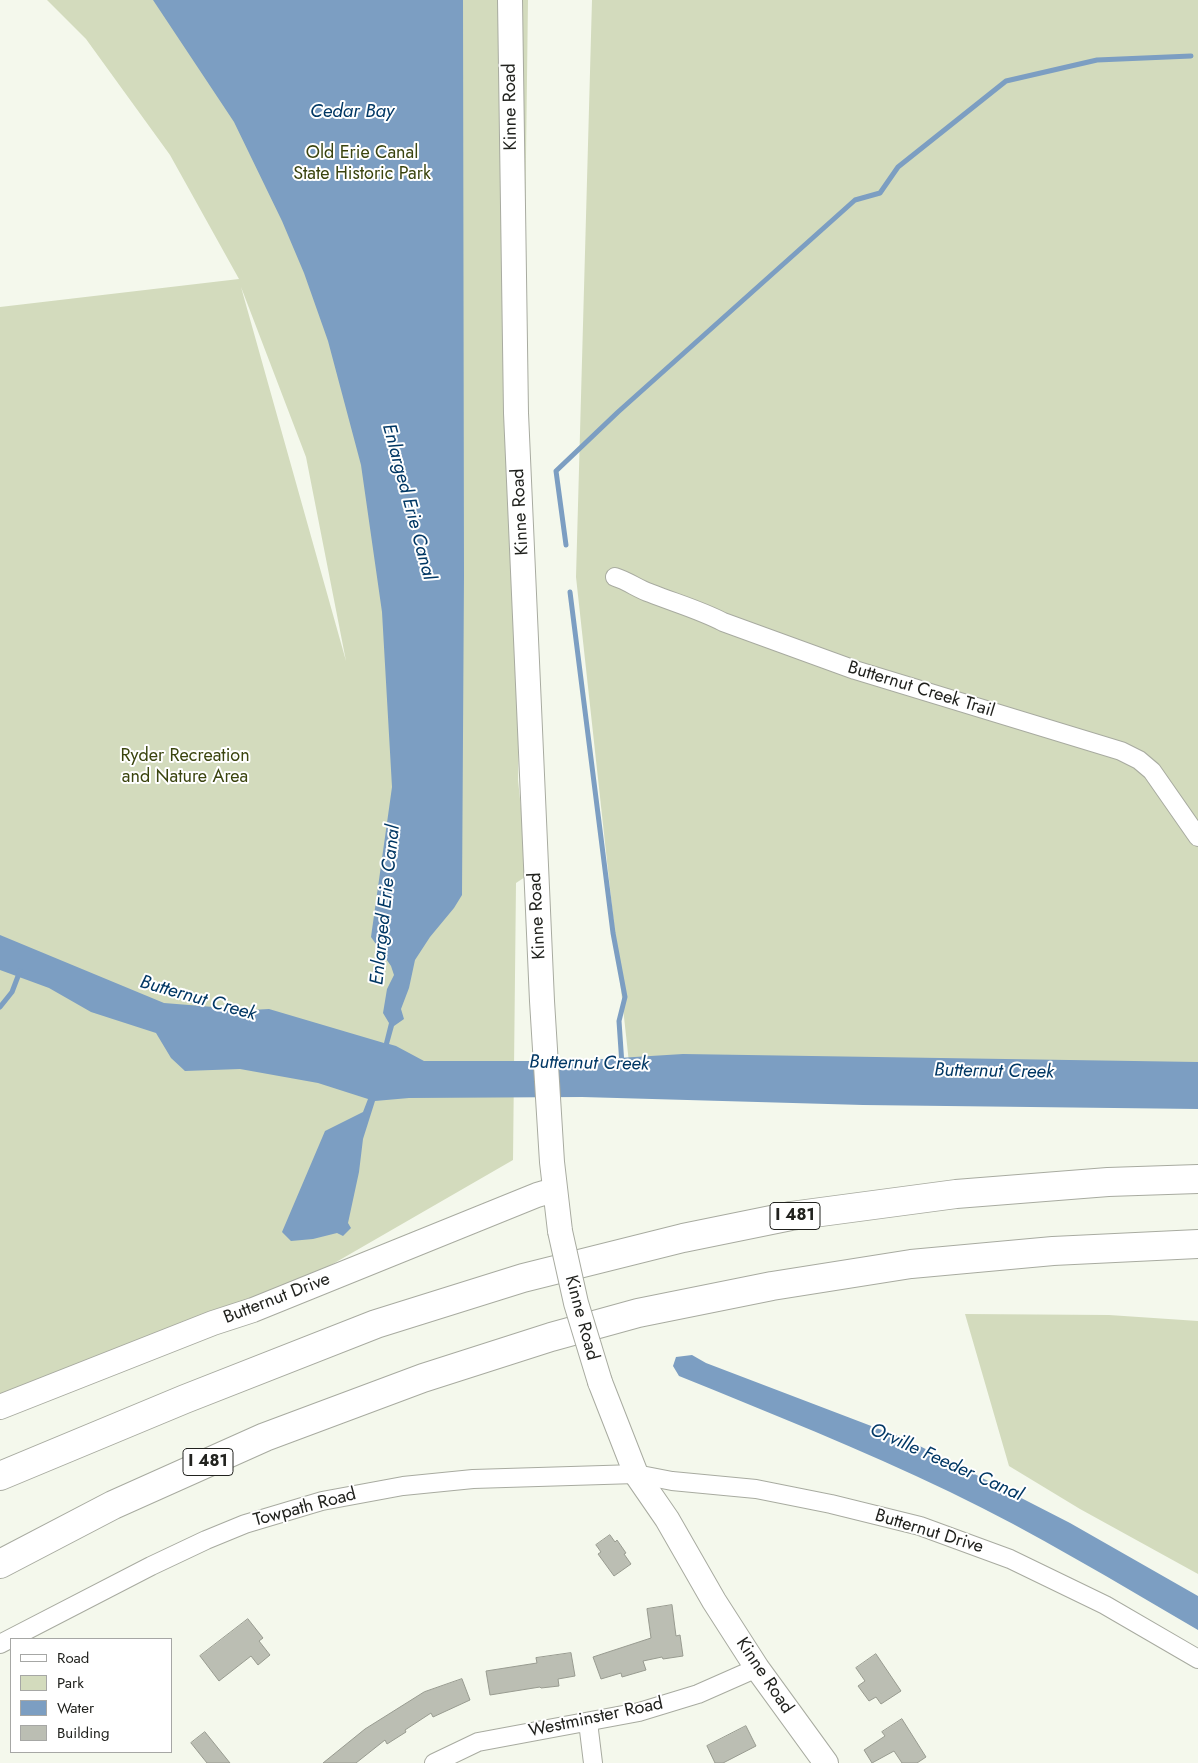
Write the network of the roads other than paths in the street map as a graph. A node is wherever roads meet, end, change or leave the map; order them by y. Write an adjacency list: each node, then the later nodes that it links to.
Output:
1 (510, 0): 5 (street, Kinne Road)
2 (615, 577): 3 (street, Butternut Creek Trail)
3 (1198, 838)
4 (1198, 1179): 9 (highway, I 481)
5 (554, 1190): 7 (street, Butternut Drive); 8 (street, Kinne Road, bridge)
6 (1198, 1244): 10 (highway, I 481)
7 (0, 1407)
8 (636, 1474): 11 (street, Towpath Road); 12 (street, Butternut Drive); 13 (street, Kinne Road)
9 (0, 1476)
10 (0, 1564)
11 (12, 1638)
12 (1198, 1659)
13 (758, 1668): 14 (street, Westminster Road); 17 (street, Kinne Road)
14 (588, 1722): 15 (street, Westminster Road); 16 (street)
15 (434, 1763)
16 (594, 1763)
17 (826, 1763)

